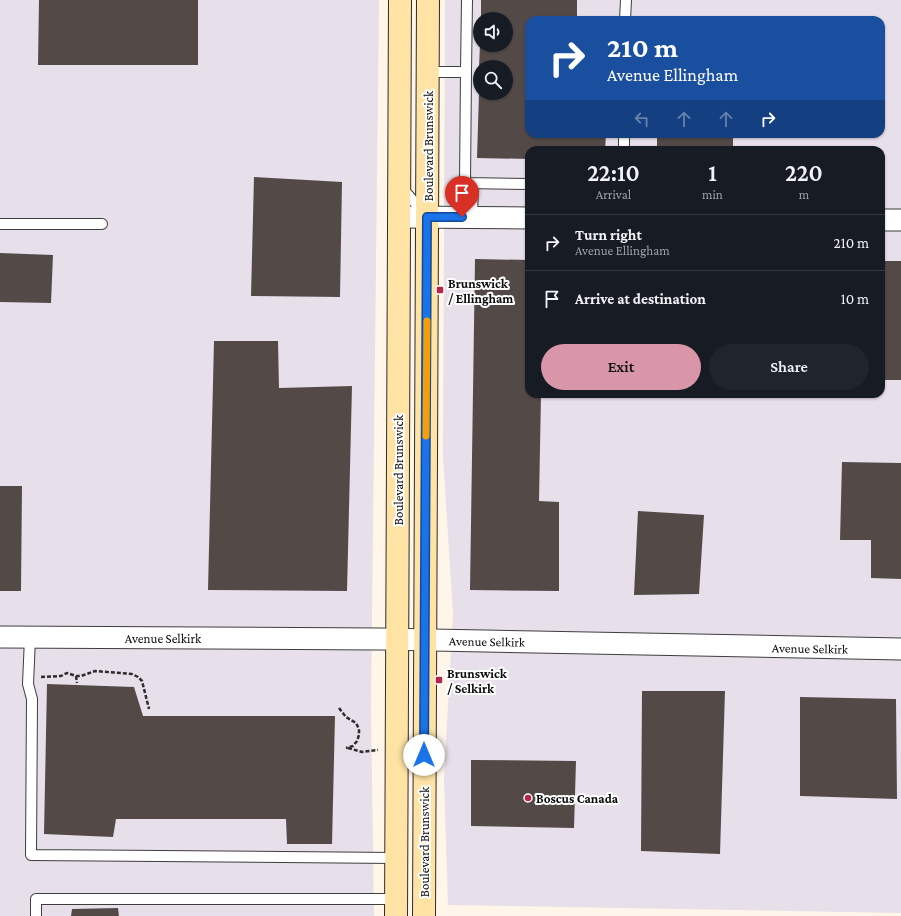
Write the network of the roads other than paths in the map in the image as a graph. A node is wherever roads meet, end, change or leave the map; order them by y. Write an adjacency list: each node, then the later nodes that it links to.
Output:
1 (400, 0): 10 (street, Boulevard Brunswick)
2 (428, 0): 6 (street, Boulevard Brunswick)
3 (467, 0): 7 (lane)
4 (626, 0): 5 (lane)
5 (625, 16)
6 (428, 72): 7 (lane); 12 (street, Boulevard Brunswick)
7 (466, 72): 8 (lane)
8 (473, 184): 9 (lane); 13 (lane)
9 (525, 184)
10 (399, 185): 11 (street, Boulevard Brunswick); 12 (lane)
11 (399, 217): 12 (street); 21 (street, Boulevard Brunswick)
12 (427, 217): 13 (street); 22 (street, Boulevard Brunswick)
13 (472, 217): 14 (street)
14 (525, 218)
15 (885, 220): 16 (street)
16 (901, 220)
17 (0, 224): 18 (lane)
18 (102, 224)
19 (0, 637): 20 (street, Avenue Selkirk)
20 (30, 638): 21 (street, Avenue Selkirk); 24 (lane)
21 (397, 640): 22 (street, Avenue Selkirk); 24 (street, Boulevard Brunswick)
22 (425, 640): 23 (street, Avenue Selkirk); 27 (street, Boulevard Brunswick)
23 (901, 650)
24 (396, 858): 25 (street, Boulevard Brunswick)
25 (396, 908): 26 (lane)
26 (36, 916)
27 (424, 916)

